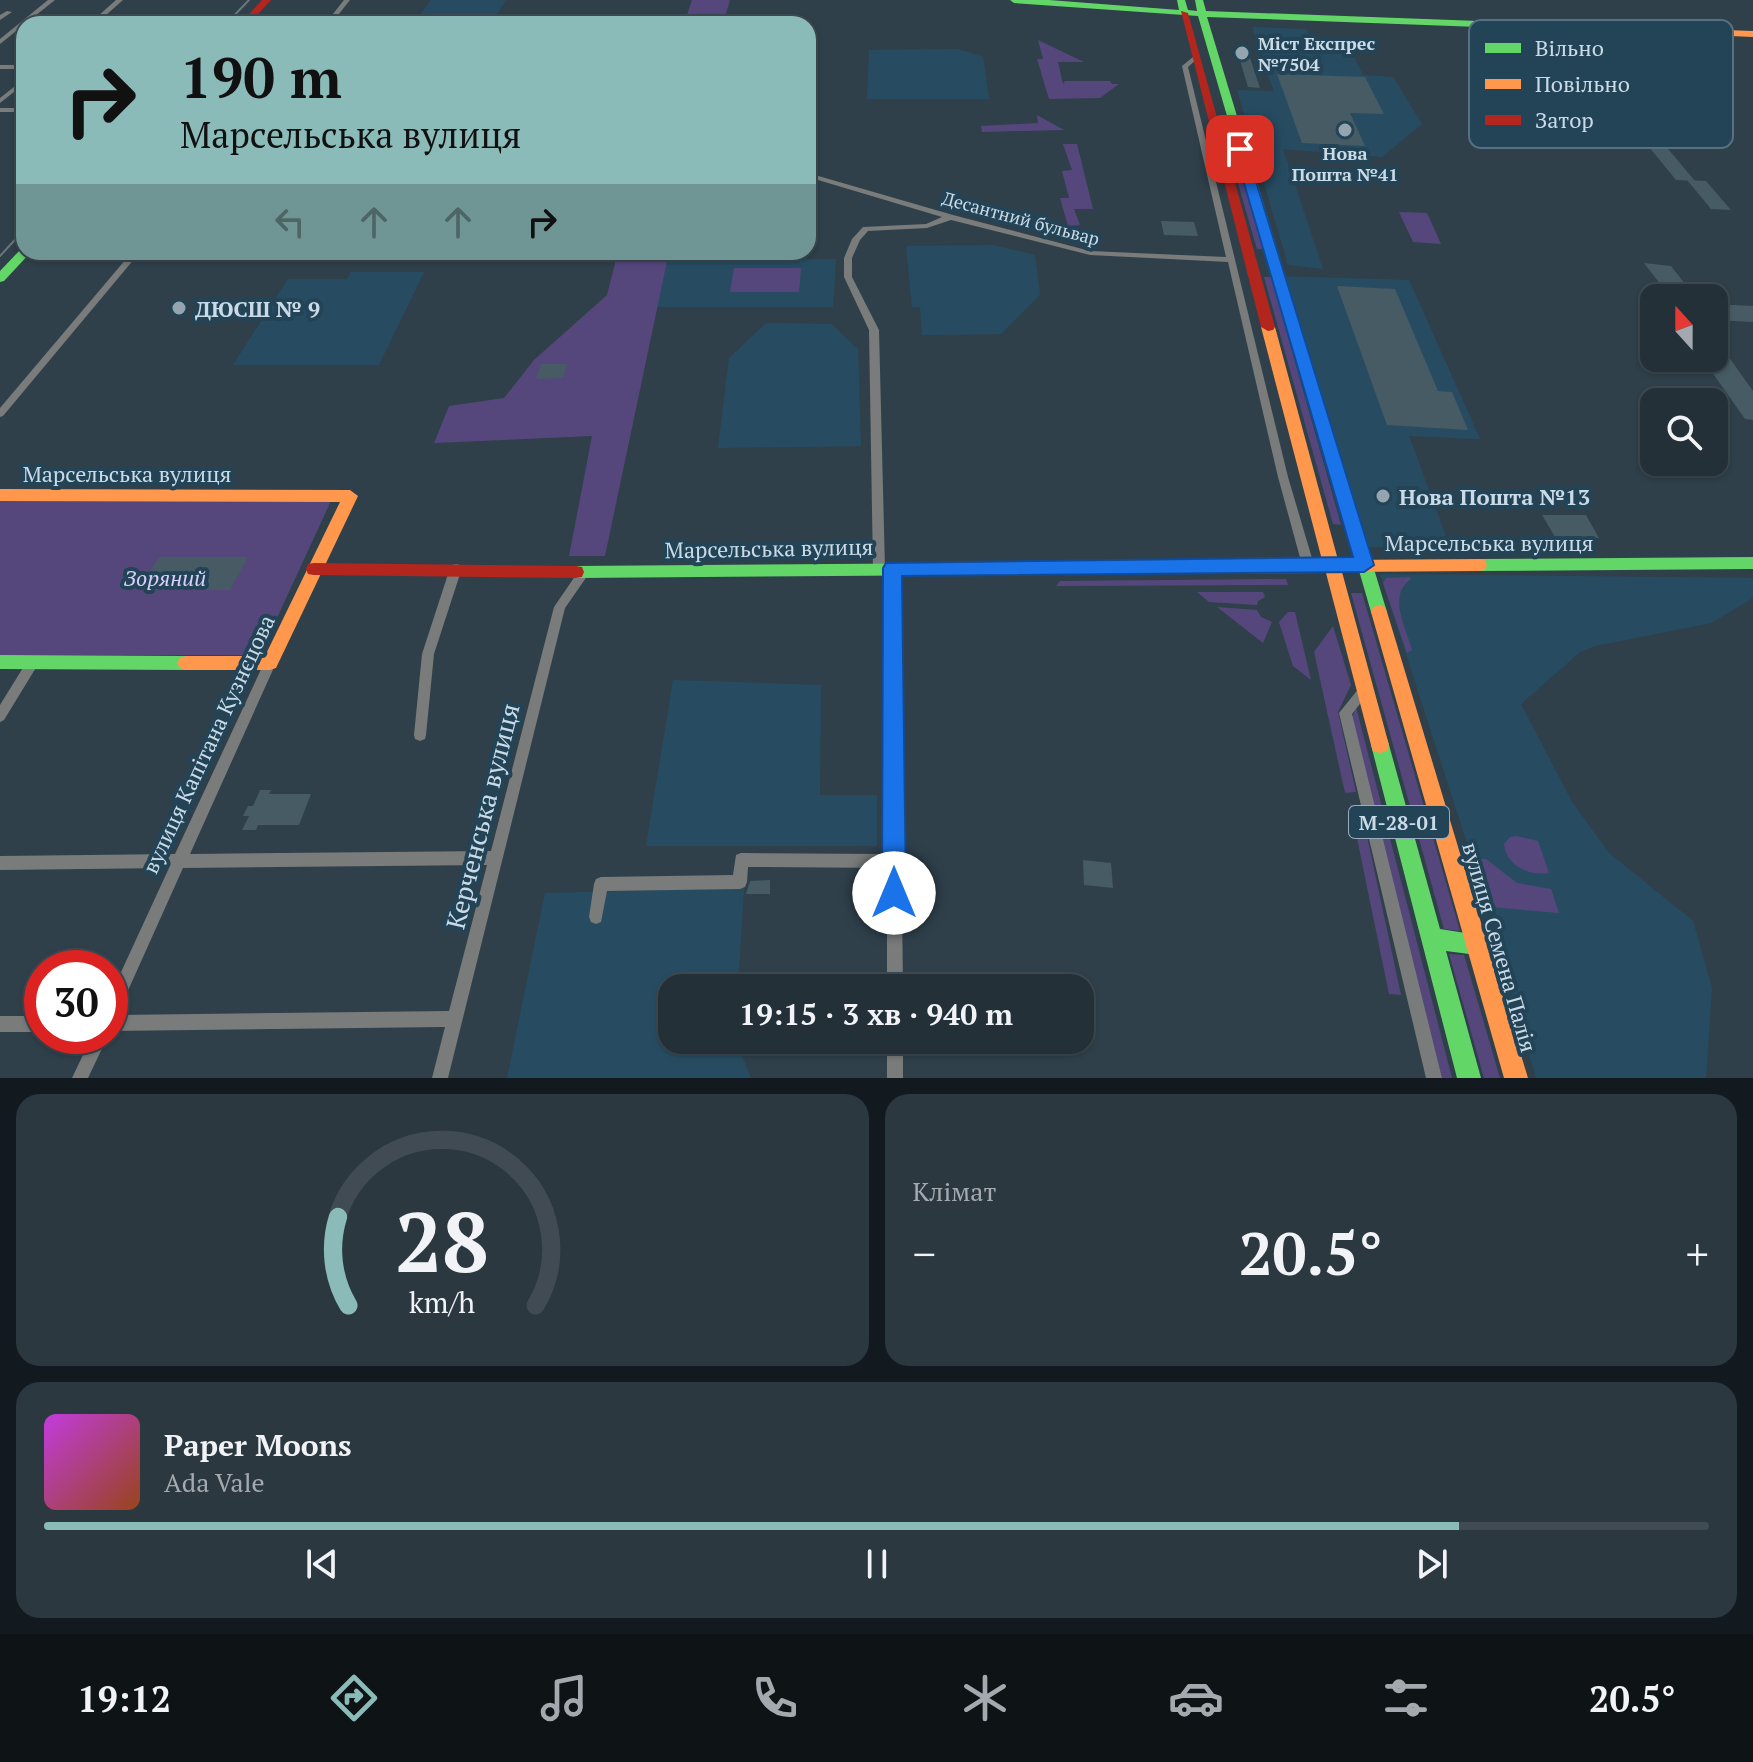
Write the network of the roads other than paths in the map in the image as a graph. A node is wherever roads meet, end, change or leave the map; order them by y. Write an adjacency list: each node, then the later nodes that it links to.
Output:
1 (52, 0): 10 (street)
2 (120, 0): 11 (street)
3 (267, 0): 12 (main road)
4 (347, 0): 13 (street)
5 (1014, 0): 6 (main road)
6 (1182, 6): 7 (main road); 21 (main road, М-28-01)
7 (1201, 7): 9 (main road); 17 (main road, вулиця Семена Палія / М-28-01)
8 (0, 12): 14 (street)
9 (1231, 15): 15 (main road); 17 (main road)
10 (32, 16)
11 (101, 16)
12 (252, 16)
13 (334, 16)
14 (0, 18)
15 (1469, 24)
16 (16, 29): 20 (street)
17 (1207, 31): 23 (main road, вулиця Семена Палія / М-28-01)
18 (1733, 33): 19 (main road)
19 (1753, 34)
20 (0, 42)
21 (1195, 58): 22 (main road, М-28-01); 28 (street)
22 (1211, 123): 23 (main road); 29 (main road, М-28-01)
23 (1232, 124): 30 (main road, вулиця Семена Палія / М-28-01)
24 (816, 177): 25 (street, Десантний бульвар)
25 (950, 217): 28 (street, Десантний бульвар); 40 (street)
26 (17, 260): 31 (main road)
27 (129, 260): 32 (street)
28 (1231, 260): 36 (street)
29 (1254, 273): 30 (main road); 37 (main road, М-28-01)
30 (1277, 273): 38 (main road, вулиця Семена Палія / М-28-01)
31 (0, 278)
32 (0, 414)
33 (0, 495): 34 (main road, Марсельська вулиця)
34 (350, 496): 41 (main road, вулиця Капітана Кузнєцова)
35 (1753, 563): 38 (main road, Марсельська вулиця)
36 (1308, 565): 37 (main road, Марсельська вулиця); 40 (main road, Марсельська вулиця)
37 (1332, 565): 38 (main road, Марсельська вулиця); 46 (main road, М-28-01)
38 (1364, 565): 55 (main road, вулиця Семена Палія / М-28-01)
39 (456, 568): 41 (main road, Марсельська вулиця); 42 (main road, Марсельська вулиця); 48 (street)
40 (886, 568): 42 (main road, Марсельська вулиця); 50 (street)
41 (314, 569): 45 (main road, вулиця Капітана Кузнєцова)
42 (584, 572): 49 (street, Керченська вулиця)
43 (0, 662): 44 (main road)
44 (33, 662): 45 (main road); 47 (street)
45 (270, 663): 51 (street, вулиця Капітана Кузнєцова)
46 (1364, 691): 54 (main road, М-28-01); 67 (street)
47 (0, 716)
48 (420, 735)
49 (495, 858): 51 (street); 58 (street, Керченська вулиця)
50 (894, 861): 53 (street); 57 (street)
51 (177, 862): 52 (street); 56 (street, вулиця Капітана Кузнєцова)
52 (0, 863)
53 (596, 917)
54 (1431, 939): 55 (main road); 68 (main road, М-28-01)
55 (1477, 944): 69 (main road, вулиця Семена Палія / М-28-01)
56 (128, 972)
57 (895, 974)
58 (455, 1019): 59 (street); 65 (street, Керченська вулиця)
59 (128, 1023)
60 (0, 1024): 61 (street)
61 (24, 1024)
62 (91, 1054): 64 (street)
63 (895, 1054): 66 (street)
64 (80, 1078)
65 (440, 1078)
66 (895, 1078)
67 (1434, 1078)
68 (1469, 1078)
69 (1516, 1078)

